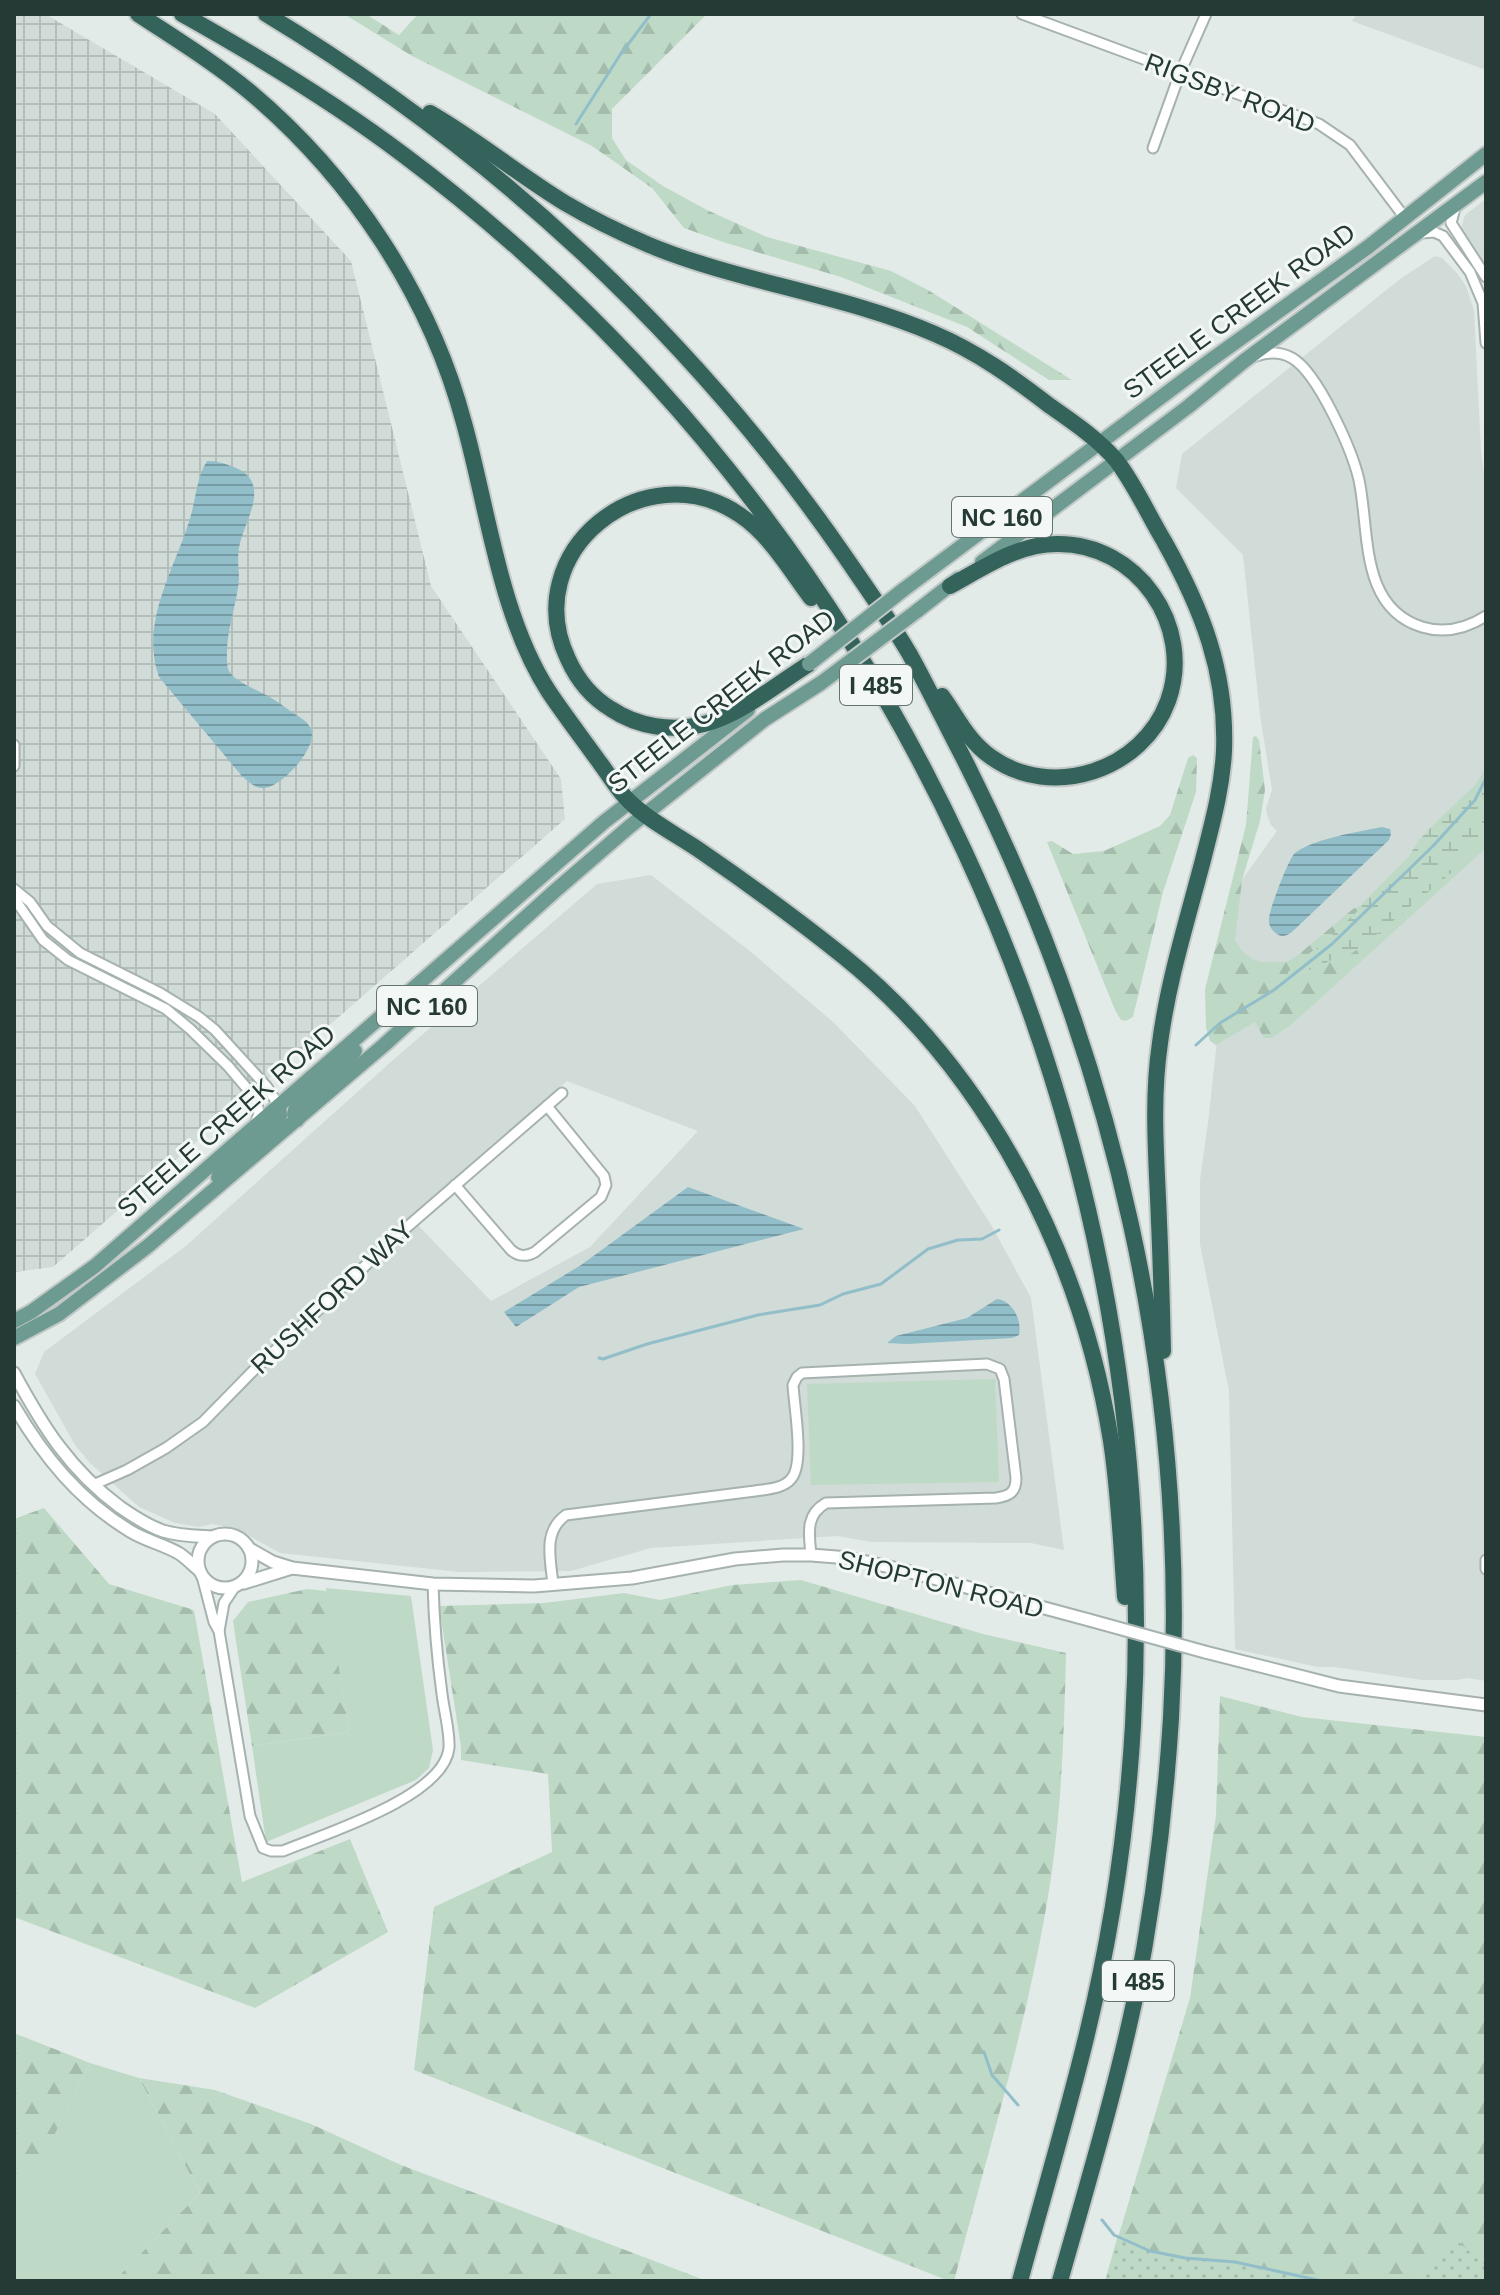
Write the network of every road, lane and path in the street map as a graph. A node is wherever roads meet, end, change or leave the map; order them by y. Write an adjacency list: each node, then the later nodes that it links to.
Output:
1 (138, 14): 27 (highway)
2 (182, 14): 24 (highway, I 485)
3 (266, 14): 6 (highway, I 485)
4 (1022, 14): 7 (street, RIGSBY ROAD)
5 (1206, 14): 7 (street)
6 (295, 32): 18 (highway); 22 (highway, I 485)
7 (1180, 73): 8 (street); 12 (street, RIGSBY ROAD)
8 (1153, 148)
9 (1486, 154): 12 (main road, STEELE CREEK ROAD / NC 160)
10 (1486, 182): 11 (main road, STEELE CREEK ROAD / NC 160)
11 (1457, 205): 13 (main road, STEELE CREEK ROAD / NC 160); 15 (street)
12 (1405, 218): 14 (main road); 18 (main road, STEELE CREEK ROAD / NC 160)
13 (1415, 236): 14 (main road, STEELE CREEK ROAD / NC 160); 16 (street)
14 (1364, 273): 17 (main road, STEELE CREEK ROAD / NC 160)
15 (1486, 277)
16 (1486, 343)
17 (1244, 361): 19 (main road, STEELE CREEK ROAD / NC 160); 21 (street)
18 (1100, 444): 19 (highway); 23 (main road, STEELE CREEK ROAD / NC 160, bridge)
19 (1117, 461): 20 (main road, STEELE CREEK ROAD / NC 160); 43 (highway)
20 (950, 586): 22 (highway); 28 (main road, STEELE CREEK ROAD / NC 160, bridge)
21 (1486, 616)
22 (909, 654): 43 (highway, I 485)
23 (809, 664): 24 (highway); 27 (main road, STEELE CREEK ROAD / NC 160)
24 (889, 705): 57 (highway, I 485)
25 (14, 745): 26 (street)
26 (14, 766)
27 (629, 802): 28 (highway); 31 (main road, STEELE CREEK ROAD / NC 160)
28 (646, 814): 35 (main road, STEELE CREEK ROAD / NC 160); 57 (highway)
29 (14, 889): 33 (street)
30 (14, 898): 36 (street)
31 (403, 999): 33 (main road, STEELE CREEK ROAD / NC 160); 35 (main road)
32 (562, 1093): 34 (street, RUSHFORD WAY)
33 (279, 1106): 36 (main road, STEELE CREEK ROAD / NC 160); 38 (main road)
34 (547, 1106): 37 (street, RUSHFORD WAY); 37 (street)
35 (297, 1120): 38 (main road, STEELE CREEK ROAD / NC 160)
36 (255, 1127): 39 (main road, STEELE CREEK ROAD / NC 160)
37 (455, 1185): 44 (street, RUSHFORD WAY)
38 (177, 1221): 40 (main road, STEELE CREEK ROAD / NC 160)
39 (14, 1321)
40 (14, 1338)
41 (14, 1373): 44 (street)
42 (14, 1406): 51 (street)
43 (1166, 1449): 59 (highway, I 485)
44 (93, 1485): 45 (street)
45 (212, 1537): 46 (street); 51 (street)
46 (250, 1549): 49 (street, SHOPTON ROAD); 53 (street)
47 (811, 1555): 54 (street, SHOPTON ROAD); 54 (street); 56 (street, SHOPTON ROAD, bridge)
48 (1486, 1560): 50 (street)
49 (292, 1568): 52 (street, SHOPTON ROAD); 53 (street, SHOPTON ROAD)
50 (1486, 1569)
51 (201, 1573): 53 (street); 55 (street)
52 (433, 1584): 54 (street, SHOPTON ROAD); 55 (street)
53 (239, 1585): 55 (street)
54 (553, 1585)
55 (219, 1631)
56 (1486, 1705)
57 (1133, 1728): 58 (highway, I 485)
58 (1020, 2281)
59 (1060, 2281)

